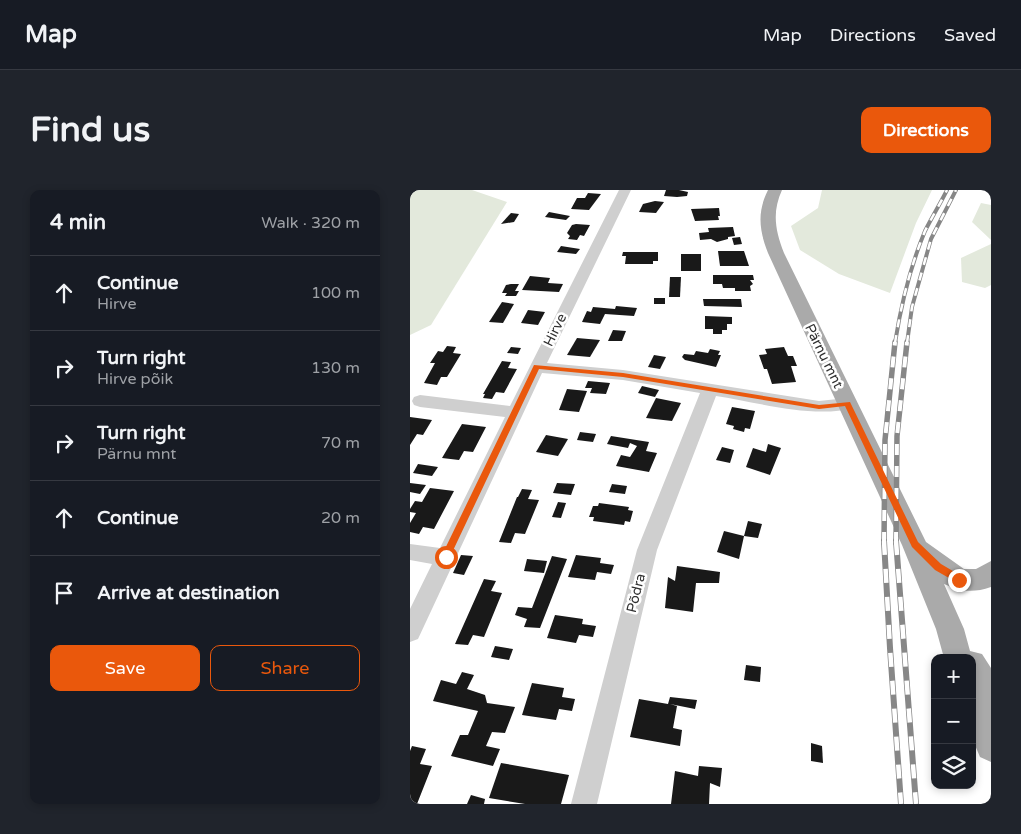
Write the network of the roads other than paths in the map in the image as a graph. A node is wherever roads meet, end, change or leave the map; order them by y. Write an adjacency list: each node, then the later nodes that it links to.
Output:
1 (625, 190): 3 (street, Hirve)
2 (775, 190): 6 (main road, Pärnu mnt)
3 (537, 367): 4 (street); 7 (street, Hirve)
4 (710, 389): 6 (street); 20 (street, Põdra)
5 (420, 401): 7 (street)
6 (847, 404): 8 (main road, Pärnu mnt)
7 (515, 412): 10 (street, Hirve)
8 (915, 545): 11 (main road); 12 (main road, Pärnu mnt)
9 (410, 552): 10 (lane)
10 (446, 557): 13 (street, Hirve)
11 (991, 572)
12 (950, 629): 14 (main road, Pärnu mnt); 15 (main road, Pärnu mnt)
13 (410, 632)
14 (957, 654)
15 (966, 654)
16 (976, 670): 17 (main road)
17 (991, 694)
18 (972, 699): 19 (main road)
19 (991, 746)
20 (584, 804)

